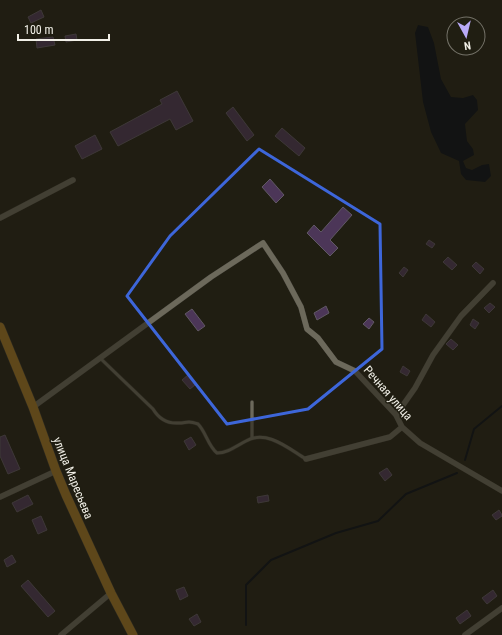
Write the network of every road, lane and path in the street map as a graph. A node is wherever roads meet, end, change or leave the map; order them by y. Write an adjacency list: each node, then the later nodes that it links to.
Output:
1 (73, 180): 2 (street)
2 (0, 218)
3 (492, 283): 8 (street)
4 (1, 332): 7 (main road, улица Маресьева)
5 (100, 358): 7 (street); 8 (street, Речная улица); 10 (lane)
6 (252, 402): 10 (lane)
7 (33, 407): 12 (main road, улица Маресьева)
8 (396, 415): 9 (street, Речная улица)
9 (402, 427): 11 (street); 13 (street, Речная улица)
10 (252, 438): 11 (lane)
11 (306, 459)
12 (56, 471): 14 (street); 15 (main road, улица Маресьева)
13 (502, 491)
14 (0, 498)
15 (111, 593): 17 (street); 18 (main road, улица Маресьева)
16 (502, 608): 19 (street)
17 (61, 635)
18 (132, 635)
19 (465, 635)

